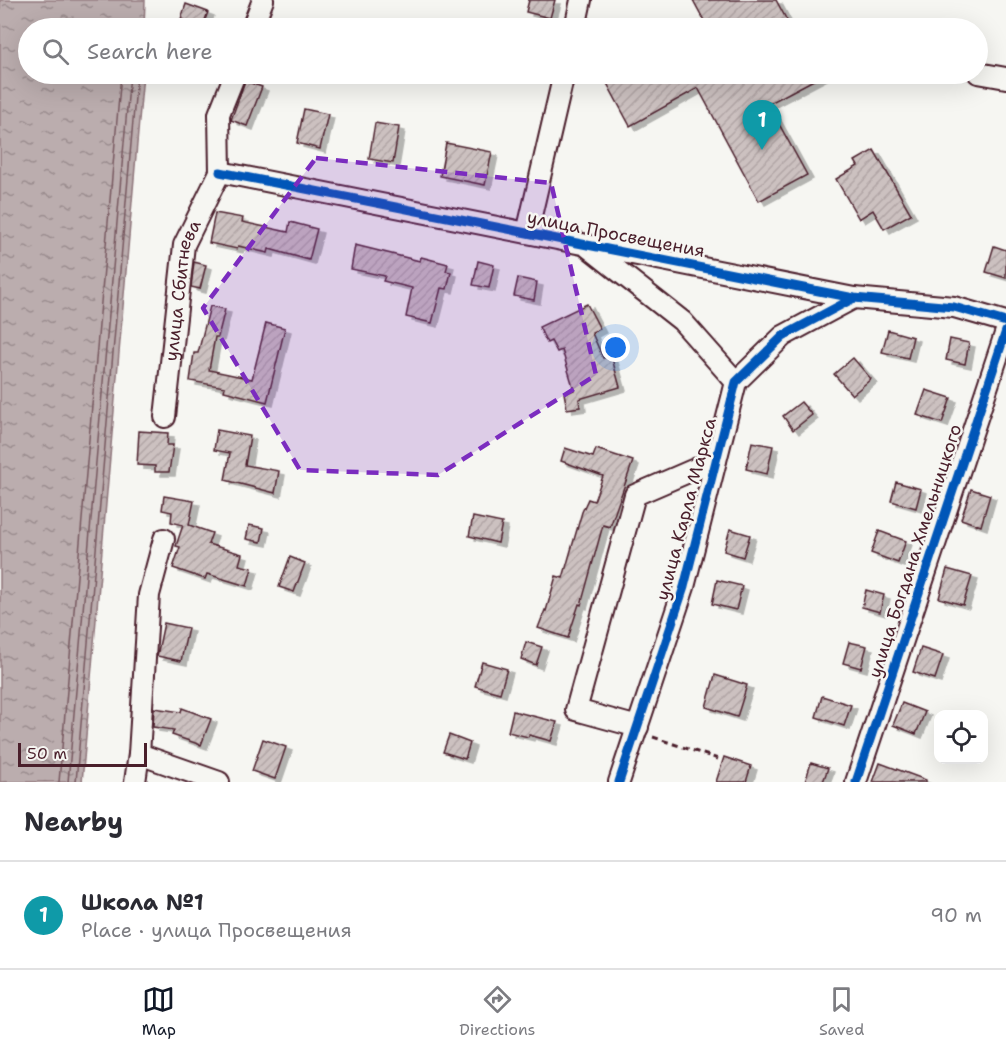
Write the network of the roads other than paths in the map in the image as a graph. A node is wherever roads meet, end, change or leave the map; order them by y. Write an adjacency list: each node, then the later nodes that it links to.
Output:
1 (263, 0): 3 (street)
2 (582, 0): 4 (street)
3 (256, 18)
4 (578, 18)
5 (988, 75): 6 (street)
6 (1006, 78)
7 (231, 84): 9 (street)
8 (562, 84): 10 (street)
9 (220, 172): 10 (street, улица Просвещения); 16 (street, улица Сбитнева)
10 (526, 233): 11 (street, улица Просвещения)
11 (585, 244): 12 (street, улица Просвещения); 15 (street, улица Просвещения)
12 (854, 298): 13 (street, улица Просвещения); 15 (street)
13 (1006, 322)
14 (1006, 331): 24 (street, улица Богдана Хмельницкого)
15 (736, 382): 17 (street, улица Карла Маркса)
16 (165, 417)
17 (716, 460): 19 (street, улица Карла Маркса); 19 (street)
18 (164, 539): 20 (street)
19 (638, 729): 23 (street, улица Карла Маркса)
20 (139, 754): 21 (street); 22 (street)
21 (135, 782)
22 (219, 782)
23 (619, 782)
24 (856, 782)

